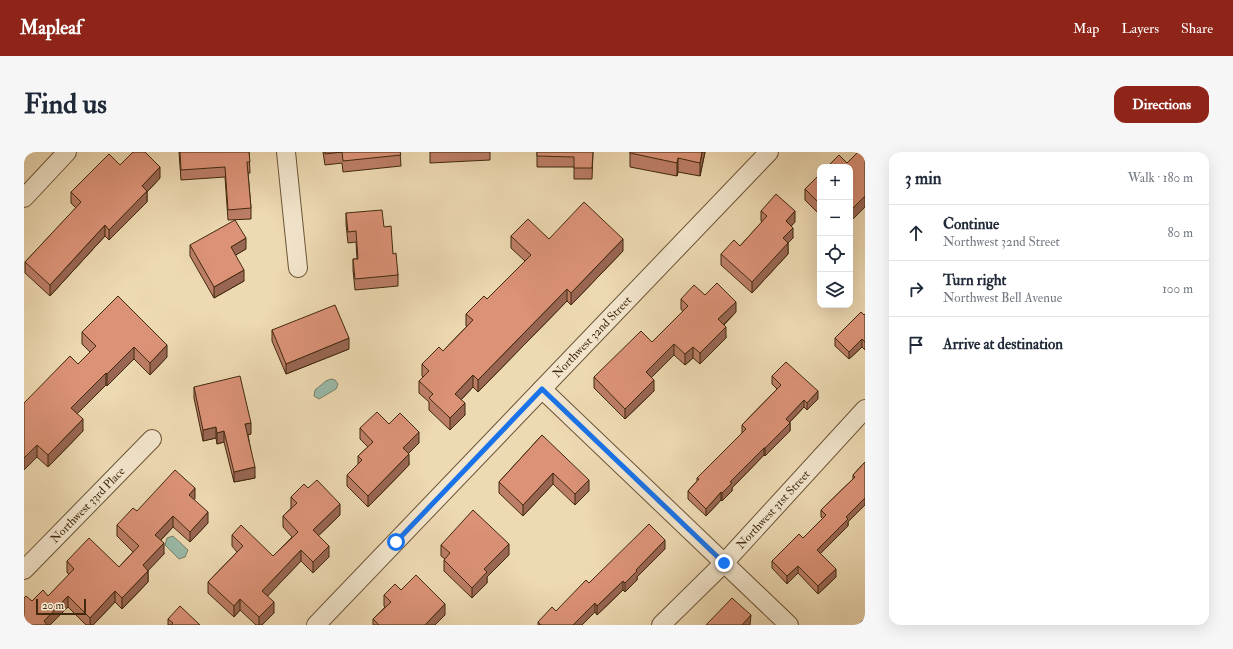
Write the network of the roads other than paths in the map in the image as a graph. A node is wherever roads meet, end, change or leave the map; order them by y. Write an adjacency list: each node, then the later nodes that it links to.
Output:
1 (67, 152): 4 (street)
2 (286, 152): 5 (street)
3 (769, 152): 6 (street, Northwest 32nd Street)
4 (24, 198)
5 (298, 268)
6 (542, 389): 9 (street); 11 (street, Northwest 32nd Street)
7 (865, 409): 9 (street, Northwest 31st Street)
8 (152, 439): 10 (street, Northwest 33rd Place)
9 (724, 563): 12 (street, Northwest 31st Street); 13 (street)
10 (24, 570)
11 (316, 625)
12 (661, 625)
13 (789, 625)

